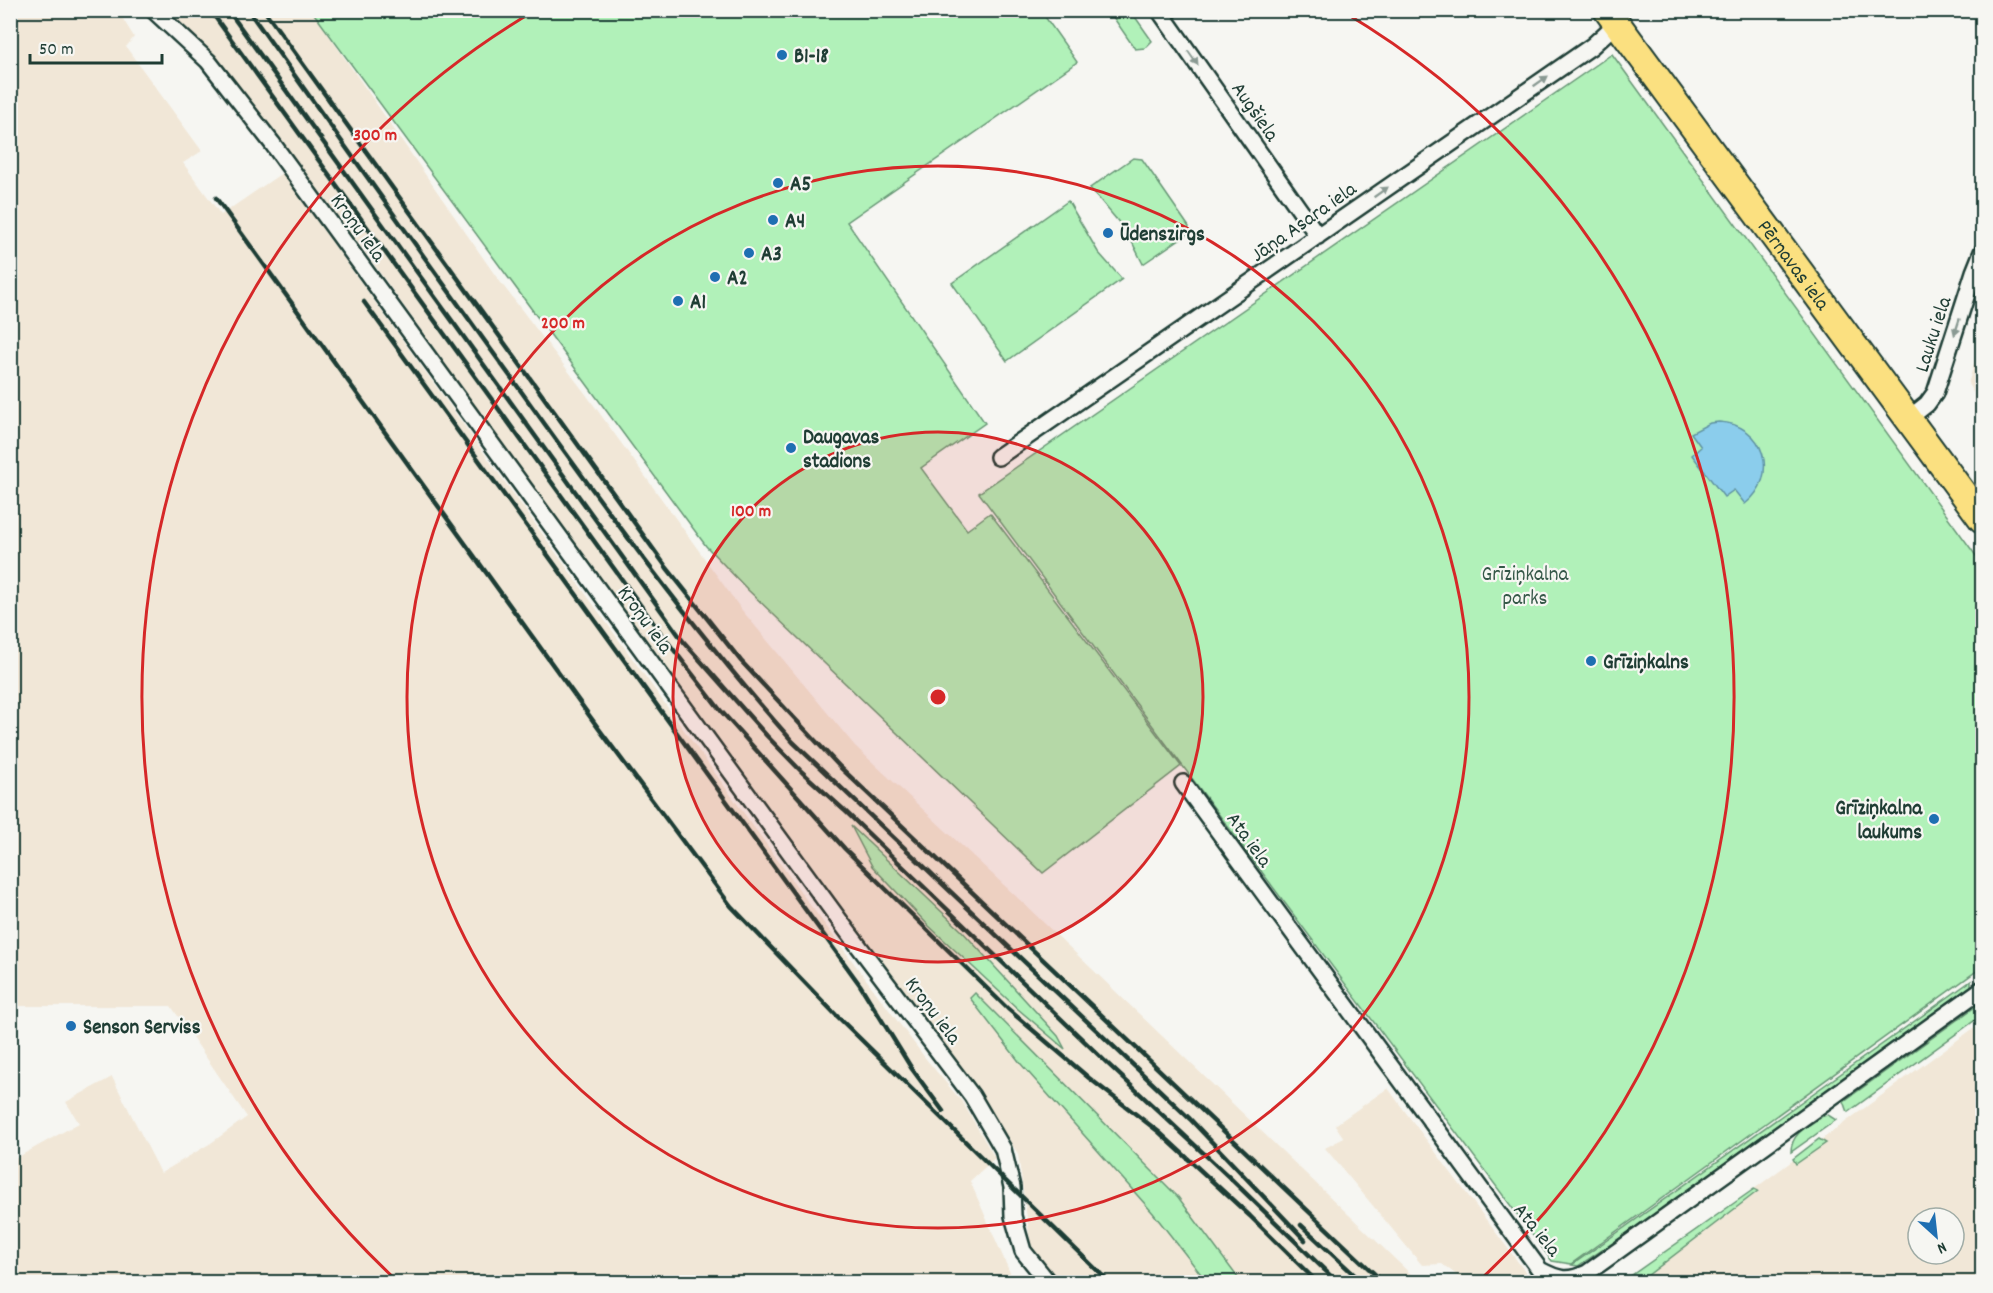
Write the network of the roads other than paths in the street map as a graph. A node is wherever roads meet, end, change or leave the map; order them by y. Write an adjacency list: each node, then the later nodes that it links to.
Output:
1 (153, 10): 11 (street, Kroņu iela)
2 (1159, 10): 4 (street, Augšiela, one-way to 4)
3 (1616, 15): 4 (street, Jāņa Asara iela, one-way to 3); 6 (main road, Pērnavas iela)
4 (1318, 236): 7 (street, Jāņa Asara iela)
5 (1983, 252): 6 (street, Lauku iela, one-way to 6)
6 (1908, 419): 8 (main road, Pērnavas iela)
7 (998, 457)
8 (1983, 519)
9 (1182, 783): 10 (street, Ata iela)
10 (1983, 989)
11 (1047, 1282)

